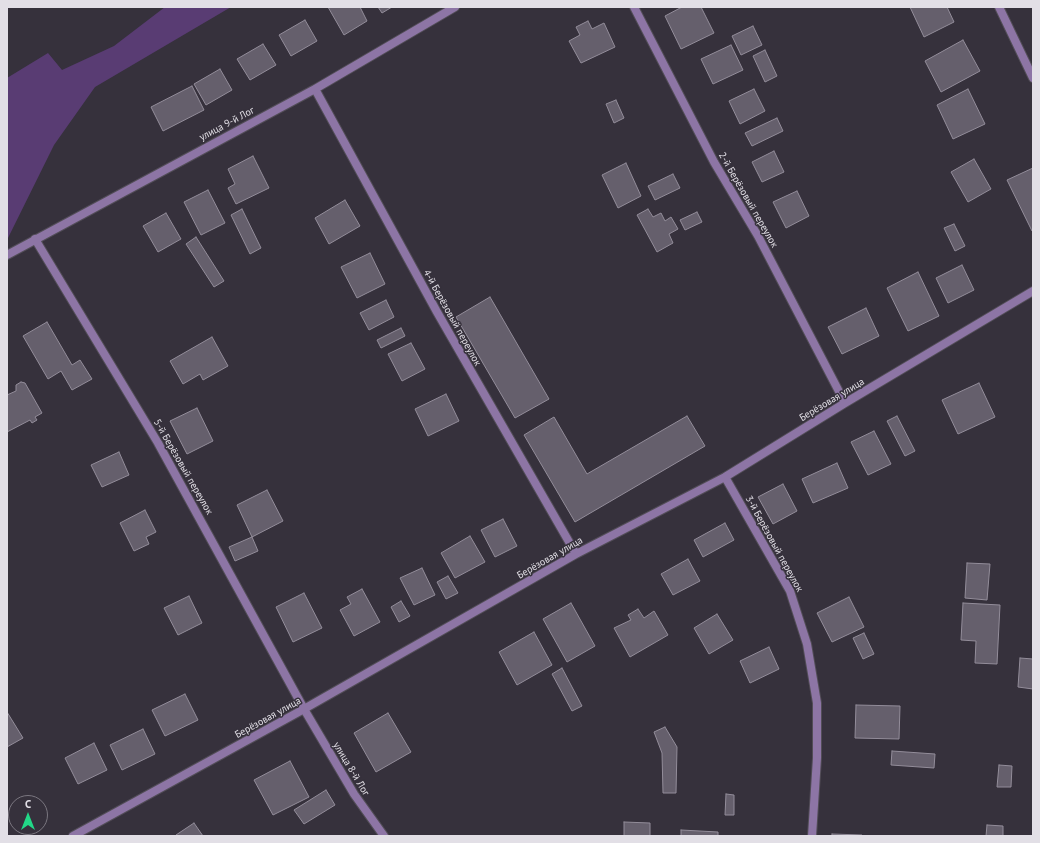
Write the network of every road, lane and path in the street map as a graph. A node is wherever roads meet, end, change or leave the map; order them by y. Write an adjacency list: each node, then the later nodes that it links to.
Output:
1 (455, 7): 5 (street, улица 9-й Лог)
2 (634, 7): 9 (street, 2-й Берёзовый переулок)
3 (999, 7): 4 (street)
4 (1033, 78)
5 (315, 89): 6 (street, улица 9-й Лог); 11 (street, 4-й Берёзовый переулок)
6 (35, 239): 7 (street, улица 9-й Лог); 12 (street, 5-й Берёзовый переулок)
7 (7, 255)
8 (1033, 291): 9 (street, Берёзовая улица)
9 (845, 403): 10 (street, Берёзовая улица)
10 (725, 477): 11 (street, Берёзовая улица); 15 (street, 3-й Берёзовый переулок)
11 (576, 554): 12 (street, Берёзовая улица)
12 (304, 709): 13 (street, Берёзовая улица); 14 (street, улица 8-й Лог)
13 (73, 836)
14 (384, 836)
15 (812, 836)

